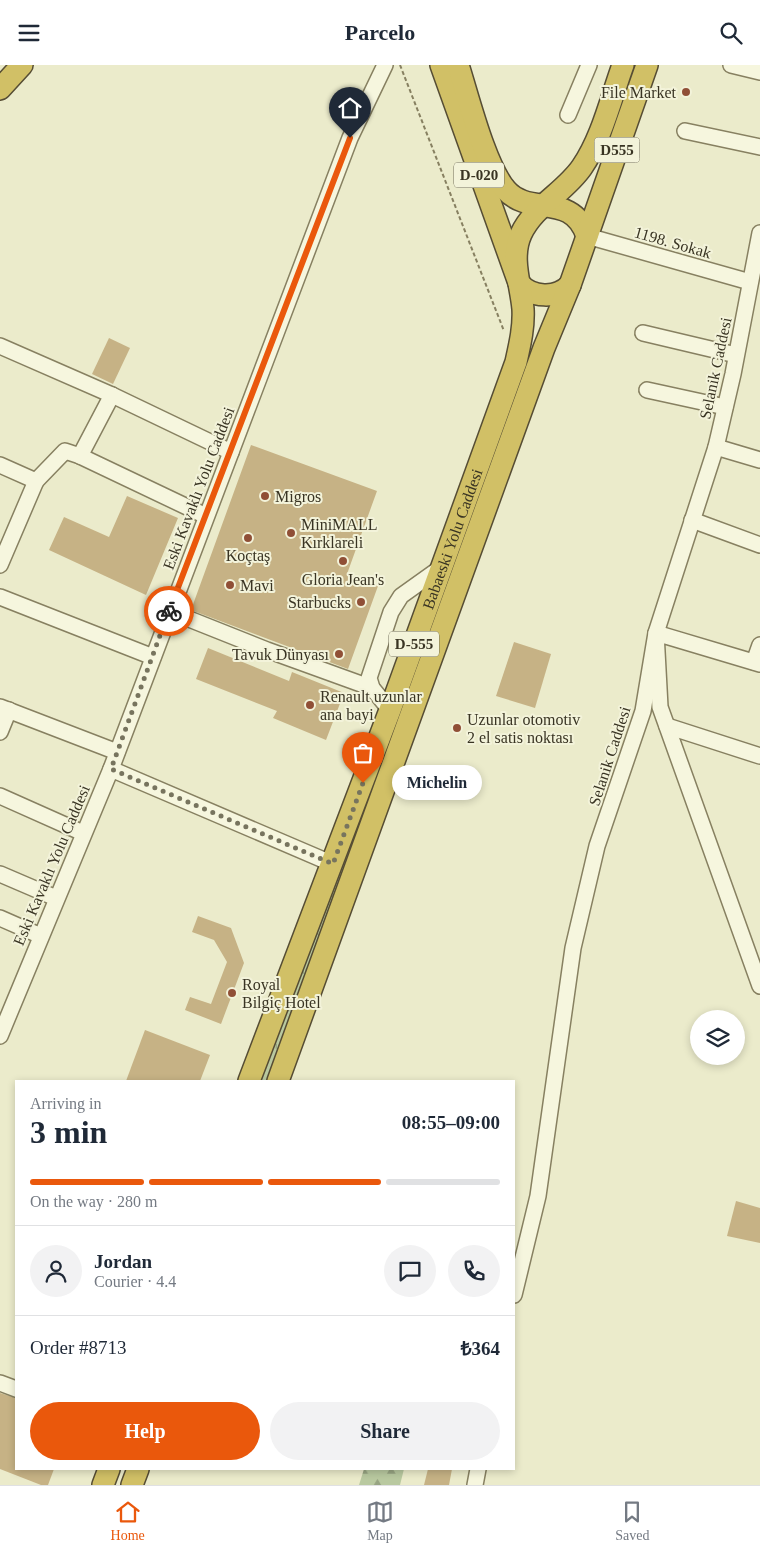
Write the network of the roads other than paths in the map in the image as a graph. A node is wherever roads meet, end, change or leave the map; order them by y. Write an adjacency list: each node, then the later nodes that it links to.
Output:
1 (9, 65): 11 (highway)
2 (22, 65): 12 (highway)
3 (385, 65): 30 (street, Eski Kavaklı Yolu Caddesi)
4 (442, 65): 20 (highway, D-020)
5 (458, 65): 16 (highway, D-020)
6 (589, 65): 13 (street)
7 (623, 65): 16 (highway, Babaeski Yolu Caddesi / D-555)
8 (648, 65): 18 (highway, Babaeski Yolu Caddesi / D555)
9 (731, 65): 10 (street)
10 (760, 72)
11 (0, 76)
12 (0, 89)
13 (568, 115)
14 (685, 131): 15 (street)
15 (760, 147)
16 (545, 205): 18 (highway); 20 (highway, Babaeski Yolu Caddesi / D-555)
17 (760, 233): 19 (street, Selanik Caddesi)
18 (587, 236): 19 (street, 1198. Sokak); 21 (highway, Babaeski Yolu Caddesi / D-555)
19 (750, 282): 22 (street, Selanik Caddesi)
20 (519, 283): 21 (highway); 39 (highway, Babaeski Yolu Caddesi / D-555)
21 (570, 285): 65 (highway, Babaeski Yolu Caddesi / D-555)
22 (754, 299): 25 (street, Selanik Caddesi)
23 (643, 333): 25 (street)
24 (0, 346): 27 (street)
25 (736, 355): 28 (street, Selanik Caddesi)
26 (646, 390): 28 (street)
27 (112, 395): 30 (street); 31 (street)
28 (725, 407): 29 (street, Selanik Caddesi)
29 (716, 447): 32 (street); 36 (street, Selanik Caddesi)
30 (230, 452): 35 (street, Eski Kavaklı Yolu Caddesi)
31 (80, 456): 34 (street); 35 (street)
32 (760, 458)
33 (0, 465): 34 (street)
34 (36, 481): 38 (street)
35 (206, 517): 41 (street, Eski Kavaklı Yolu Caddesi)
36 (692, 520): 37 (street); 42 (street, Selanik Caddesi)
37 (760, 545)
38 (0, 565)
39 (443, 566): 46 (street); 48 (highway, Babaeski Yolu Caddesi / D-555)
40 (0, 597): 44 (street)
41 (169, 611): 44 (street, Eski Kavaklı Yolu Caddesi); 46 (street)
42 (656, 633): 45 (street); 49 (street); 66 (street, Selanik Caddesi)
43 (760, 645): 45 (street)
44 (153, 657): 51 (street, Eski Kavaklı Yolu Caddesi)
45 (757, 663)
46 (372, 688): 48 (street)
47 (5, 708): 50 (street); 51 (street)
48 (390, 710): 56 (highway, Babaeski Yolu Caddesi / D-555)
49 (666, 726): 52 (street); 61 (street)
50 (0, 732)
51 (117, 752): 53 (street, Eski Kavaklı Yolu Caddesi)
52 (760, 756)
53 (111, 769): 55 (street, Eski Kavaklı Yolu Caddesi); 56 (street)
54 (0, 796): 55 (street)
55 (83, 833): 58 (street, Eski Kavaklı Yolu Caddesi)
56 (333, 864): 64 (highway, Babaeski Yolu Caddesi / D-555)
57 (0, 874): 58 (street)
58 (56, 898): 60 (street, Eski Kavaklı Yolu Caddesi)
59 (0, 918): 60 (street)
60 (41, 936): 62 (street, Eski Kavaklı Yolu Caddesi)
61 (760, 986)
62 (6, 1002): 63 (street, Eski Kavaklı Yolu Caddesi)
63 (0, 1036)
64 (249, 1080)
65 (278, 1080)
66 (515, 1291)
67 (0, 1383): 68 (street)
68 (15, 1389)
69 (110, 1470): 72 (highway)
70 (138, 1470): 73 (highway)
71 (478, 1470): 74 (street)
72 (103, 1485)
73 (132, 1485)
74 (475, 1485)

